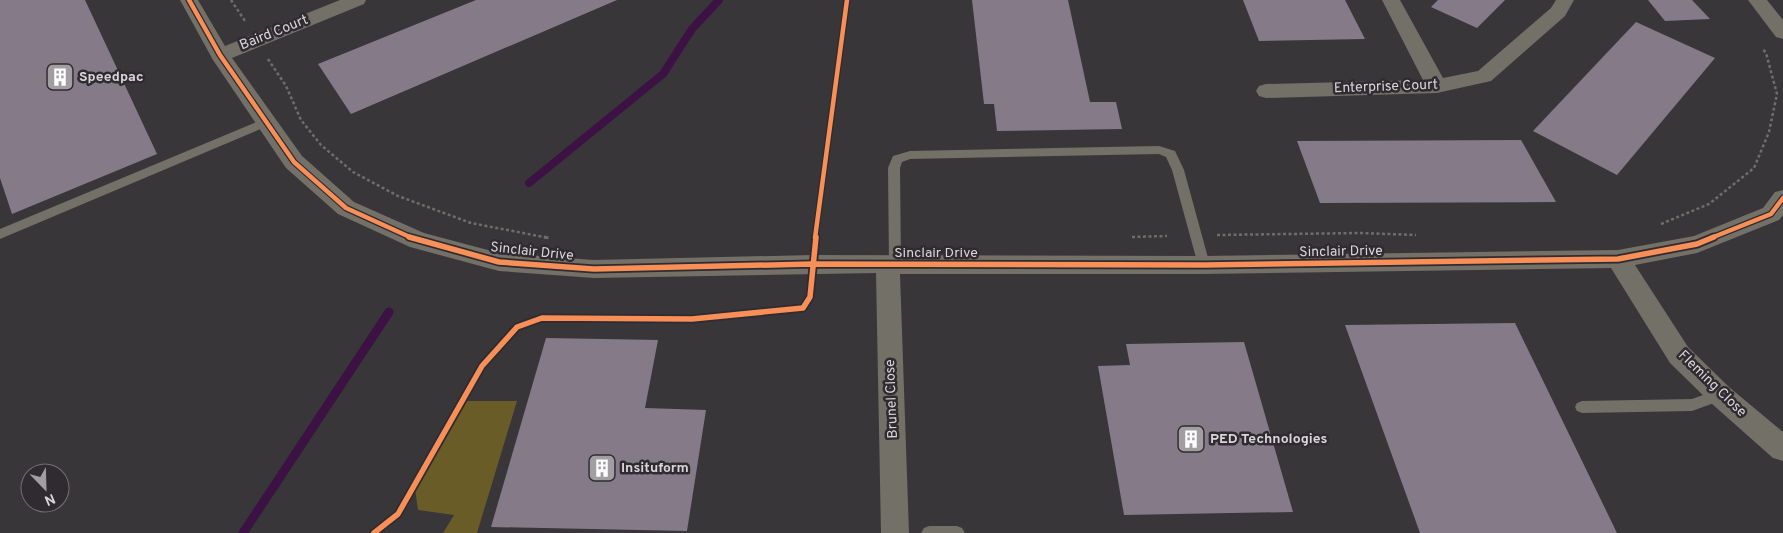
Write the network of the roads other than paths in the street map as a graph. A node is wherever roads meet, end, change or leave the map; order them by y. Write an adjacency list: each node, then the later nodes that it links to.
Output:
1 (189, 0): 7 (street, Sinclair Drive)
2 (357, 0): 7 (street, Baird Court)
3 (1391, 0): 8 (street)
4 (1565, 0): 8 (street, Enterprise Court)
5 (1757, 0): 6 (street)
6 (1783, 33)
7 (220, 54): 10 (street, Sinclair Drive)
8 (1437, 86): 9 (street, Enterprise Court)
9 (1266, 91)
10 (266, 122): 12 (lane); 14 (street, Sinclair Drive)
11 (1783, 198): 13 (street, Sinclair Drive)
12 (0, 234)
13 (1618, 259): 15 (street, Sinclair Drive); 16 (street, Fleming Close)
14 (891, 264): 15 (street, Sinclair Drive); 15 (lane); 19 (street, Brunel Close)
15 (1204, 266)
16 (1720, 395): 17 (lane); 18 (street, Fleming Close)
17 (1582, 407)
18 (1783, 449)
19 (895, 533)
20 (929, 533): 21 (lane)
21 (957, 533)

